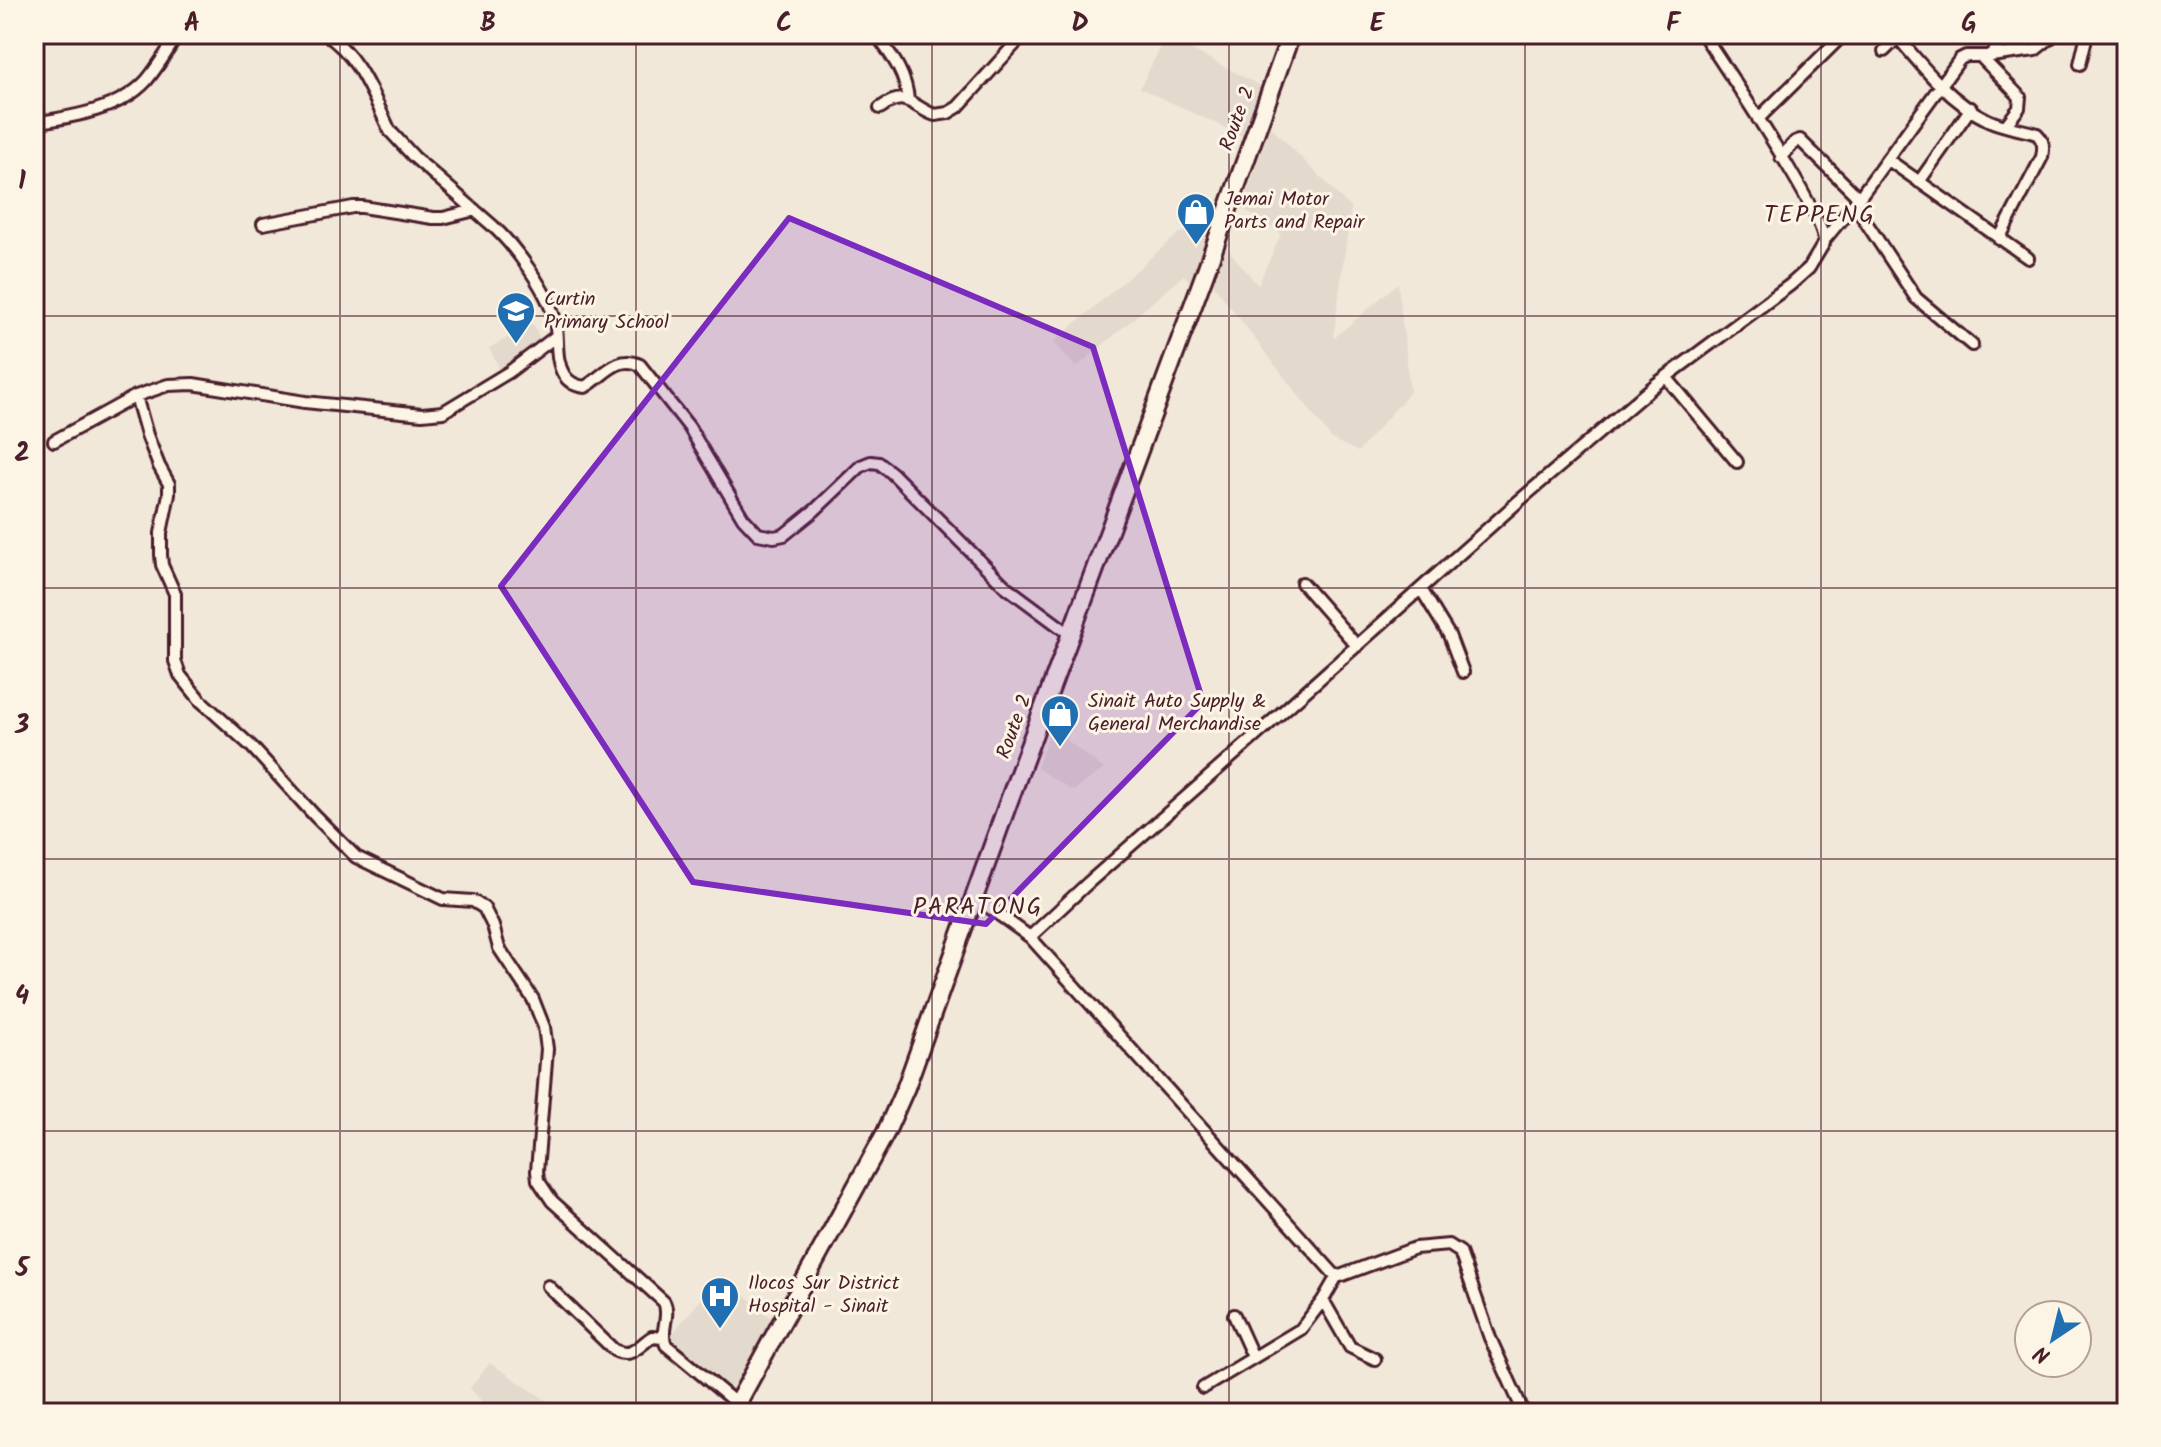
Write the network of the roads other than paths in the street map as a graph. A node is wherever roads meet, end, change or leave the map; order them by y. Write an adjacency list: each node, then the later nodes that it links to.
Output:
1 (178, 34): 20 (street)
2 (325, 34): 26 (street)
3 (876, 34): 16 (street)
4 (1024, 34): 16 (street)
5 (1291, 34): 39 (highway, Route 2)
6 (1703, 34): 19 (street)
7 (1844, 34): 19 (street)
8 (2007, 34): 13 (street)
9 (2055, 34): 13 (street)
10 (2087, 34): 14 (street)
11 (1897, 36): 12 (street); 15 (street)
12 (1884, 51)
13 (1985, 56): 15 (street); 21 (street)
14 (2080, 64)
15 (1941, 85): 18 (street); 23 (street)
16 (908, 100): 17 (street)
17 (880, 108)
18 (1971, 108): 21 (street); 24 (street)
19 (1758, 119): 22 (street)
20 (34, 123)
21 (2006, 125): 29 (street)
22 (1781, 157): 25 (street); 28 (street)
23 (1887, 159): 24 (street); 25 (street)
24 (1919, 182): 29 (street)
25 (1856, 201): 28 (street); 32 (street)
26 (475, 210): 27 (street); 31 (street)
27 (263, 224)
28 (1826, 238): 33 (street)
29 (1999, 239): 30 (street)
30 (2028, 258)
31 (555, 337): 34 (street); 39 (street)
32 (1972, 345)
33 (1666, 377): 36 (street); 38 (street)
34 (136, 396): 35 (street); 48 (street)
35 (54, 441)
36 (1737, 462)
37 (1302, 583): 40 (street)
38 (1421, 589): 40 (street); 41 (street)
39 (1071, 635): 42 (highway, Route 2)
40 (1357, 646): 43 (street)
41 (1463, 672)
42 (976, 898): 43 (street); 52 (highway, Route 2)
43 (1030, 937): 44 (street)
44 (1337, 1276): 46 (street); 53 (street)
45 (548, 1286): 48 (street)
46 (1323, 1300): 49 (street); 50 (street)
47 (1234, 1315): 49 (street)
48 (663, 1338): 52 (street)
49 (1253, 1357): 51 (street)
50 (1375, 1359)
51 (1203, 1388)
52 (735, 1408)
53 (1524, 1413)

